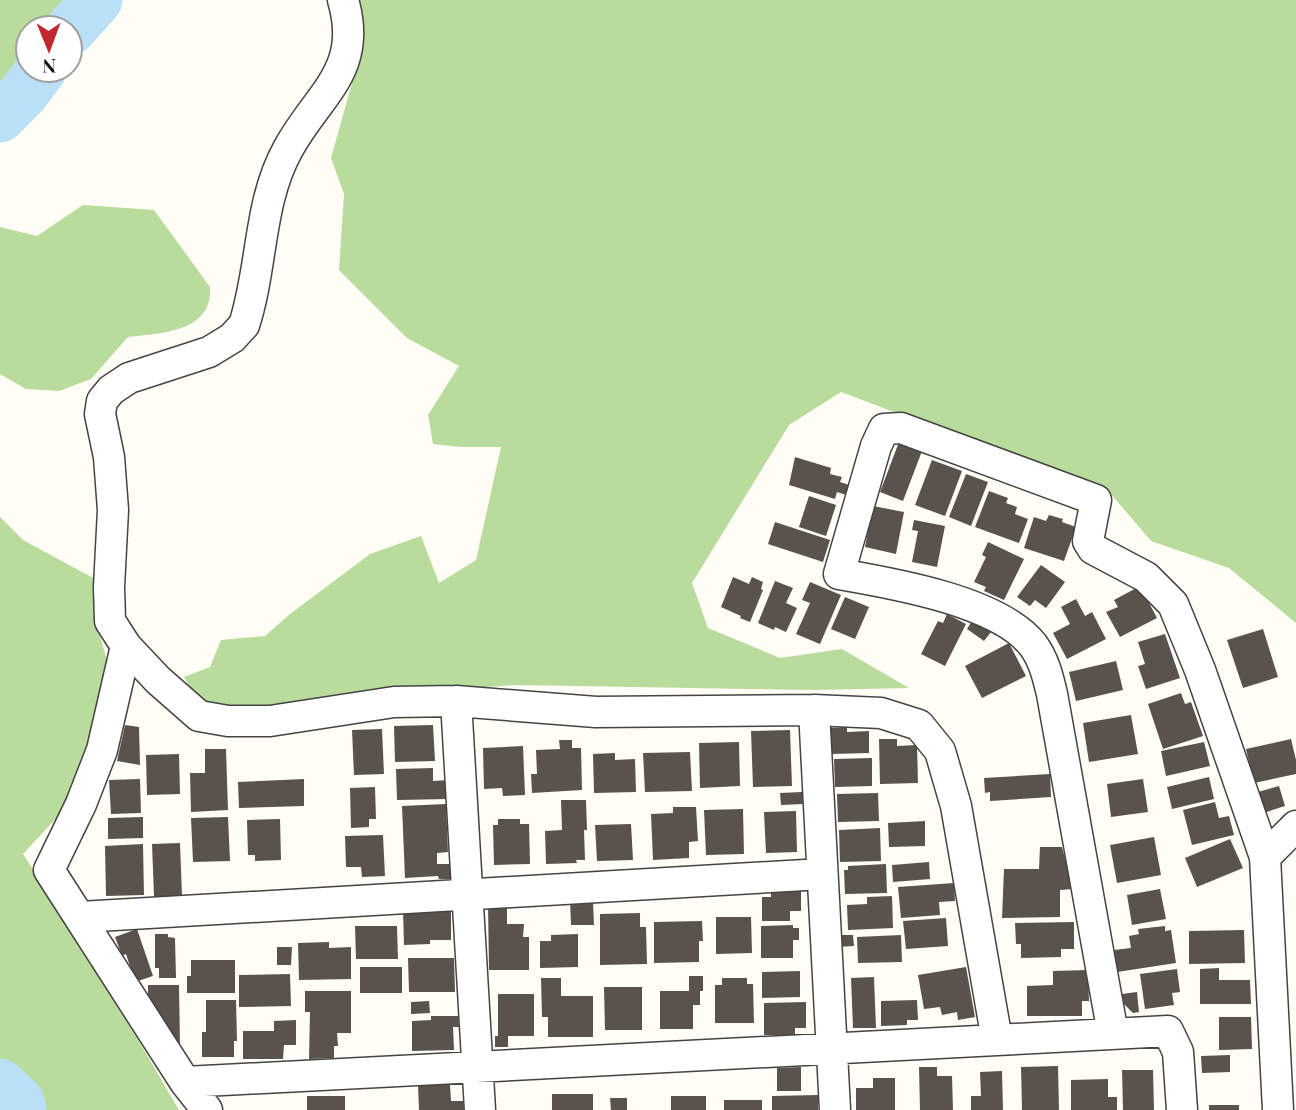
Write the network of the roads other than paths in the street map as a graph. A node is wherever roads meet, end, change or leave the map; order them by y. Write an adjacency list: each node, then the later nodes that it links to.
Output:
1 (343, 0): 2 (street)
2 (126, 646): 3 (street); 9 (street)
3 (456, 701): 4 (street); 8 (street)
4 (814, 710): 7 (street); 11 (street)
5 (1296, 825): 6 (street)
6 (1265, 857): 10 (street); 19 (street)
7 (822, 874): 8 (street); 12 (street)
8 (467, 894): 9 (street); 13 (street)
9 (80, 917): 14 (street)
10 (1113, 1034): 11 (street); 18 (street)
11 (997, 1040): 12 (street)
12 (832, 1049): 13 (street); 17 (street)
13 (477, 1067): 14 (street); 16 (street)
14 (185, 1083): 15 (street)
15 (207, 1110)
16 (480, 1110)
17 (835, 1110)
18 (1182, 1110)
19 (1278, 1110)

